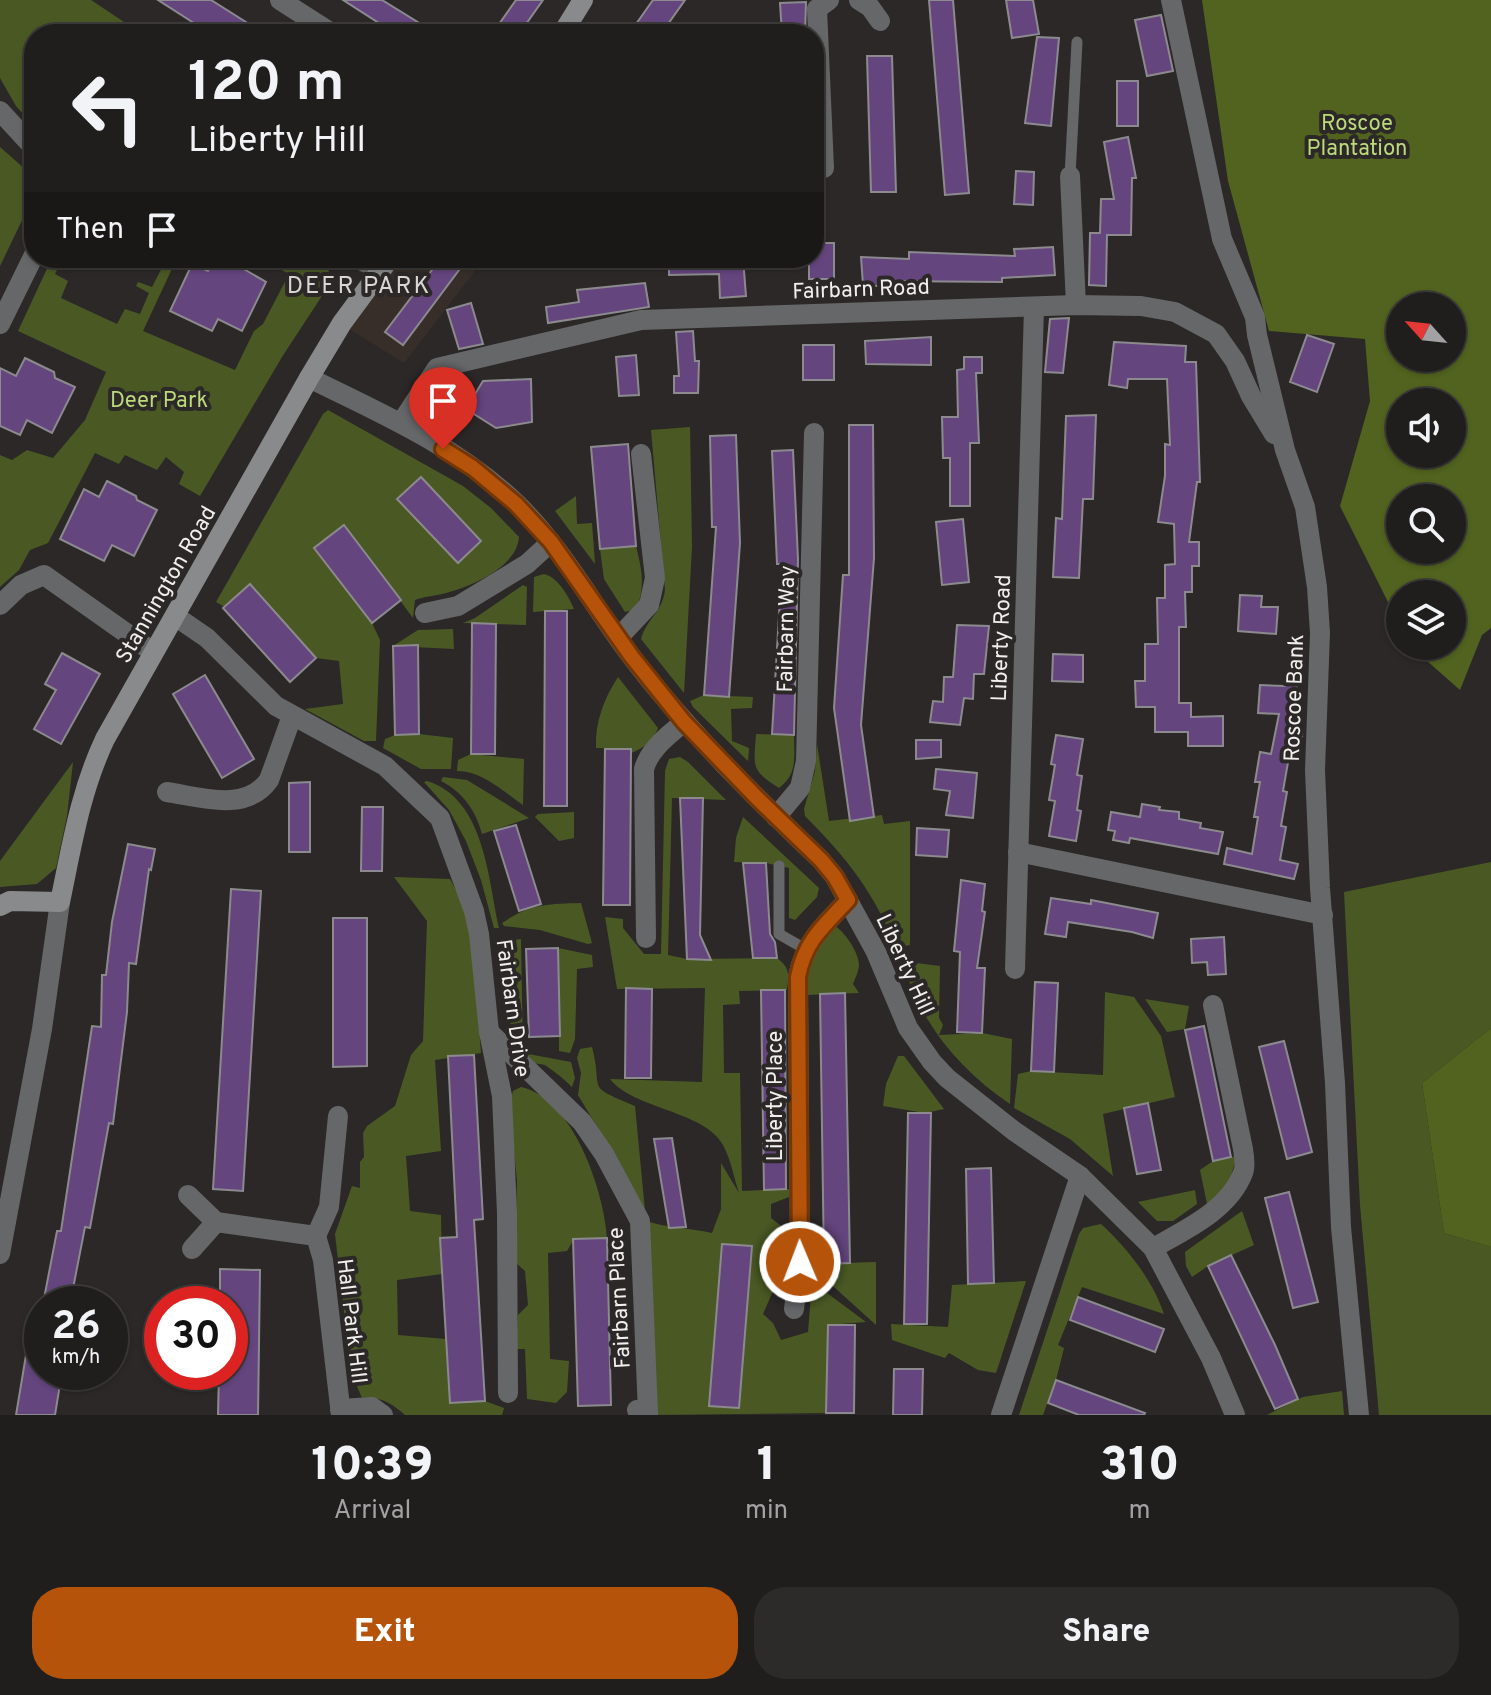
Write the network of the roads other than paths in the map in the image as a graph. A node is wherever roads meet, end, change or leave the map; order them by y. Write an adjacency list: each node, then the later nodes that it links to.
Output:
1 (583, 0): 8 (main road)
2 (829, 0): 9 (street)
3 (859, 0): 6 (street)
4 (1171, 0): 22 (street, Roscoe Bank)
5 (288, 2): 7 (street)
6 (880, 21)
7 (319, 24)
8 (568, 24)
9 (818, 24)
10 (1077, 42): 13 (lane)
11 (0, 111): 12 (street)
12 (24, 137)
13 (1070, 176): 16 (street)
14 (28, 268): 18 (street)
15 (382, 268): 19 (main road, Stannington Road)
16 (1076, 305): 17 (street, Fairbarn Road); 22 (street, Fairbarn Road)
17 (1034, 307): 20 (street, Fairbarn Road); 34 (street, Liberty Road)
18 (0, 324)
19 (309, 378): 20 (street, Liberty Hill); 27 (main road, Stannington Road)
20 (401, 423): 24 (street, Liberty Hill)
21 (814, 433): 33 (street, Fairbarn Way)
22 (1285, 450): 39 (street, Roscoe Bank)
23 (641, 454): 28 (street)
24 (551, 542): 26 (street); 28 (street, Liberty Hill)
25 (0, 605): 29 (street)
26 (425, 613)
27 (175, 616): 29 (main road, Stannington Road); 30 (street, Fairbarn Drive)
28 (619, 637): 31 (street, Liberty Hill)
29 (153, 652): 37 (main road, Stannington Road)
30 (292, 716): 32 (street); 44 (street, Fairbarn Drive)
31 (684, 722): 33 (street, Liberty Hill); 40 (street)
32 (167, 792)
33 (776, 817): 36 (street, Liberty Hill)
34 (1018, 852): 39 (street); 42 (street, Liberty Road)
35 (779, 866): 41 (lane)
36 (848, 900): 41 (street, Liberty Place); 46 (street, Liberty Hill)
37 (60, 902): 38 (main road); 52 (street)
38 (0, 906)
39 (1323, 915): 60 (street, Roscoe Bank)
40 (646, 938)
41 (807, 950): 53 (street, Liberty Place)
42 (1015, 969)
43 (1213, 1005): 50 (street)
44 (489, 1032): 54 (street, Fairbarn Drive); 55 (street, Fairbarn Place)
45 (338, 1116): 49 (street)
46 (1080, 1176): 50 (street, Liberty Hill); 58 (street)
47 (188, 1195): 48 (street)
48 (216, 1222): 49 (street, Hall Park Hill); 51 (street)
49 (316, 1236): 56 (street, Hall Park Hill)
50 (1153, 1248): 59 (street, Liberty Hill)
51 (192, 1249)
52 (0, 1254)
53 (794, 1309)
54 (508, 1393)
55 (637, 1410)
56 (341, 1412): 57 (street, Hall Park Hill)
57 (383, 1415)
58 (1001, 1415)
59 (1235, 1415)
60 (1359, 1415)

